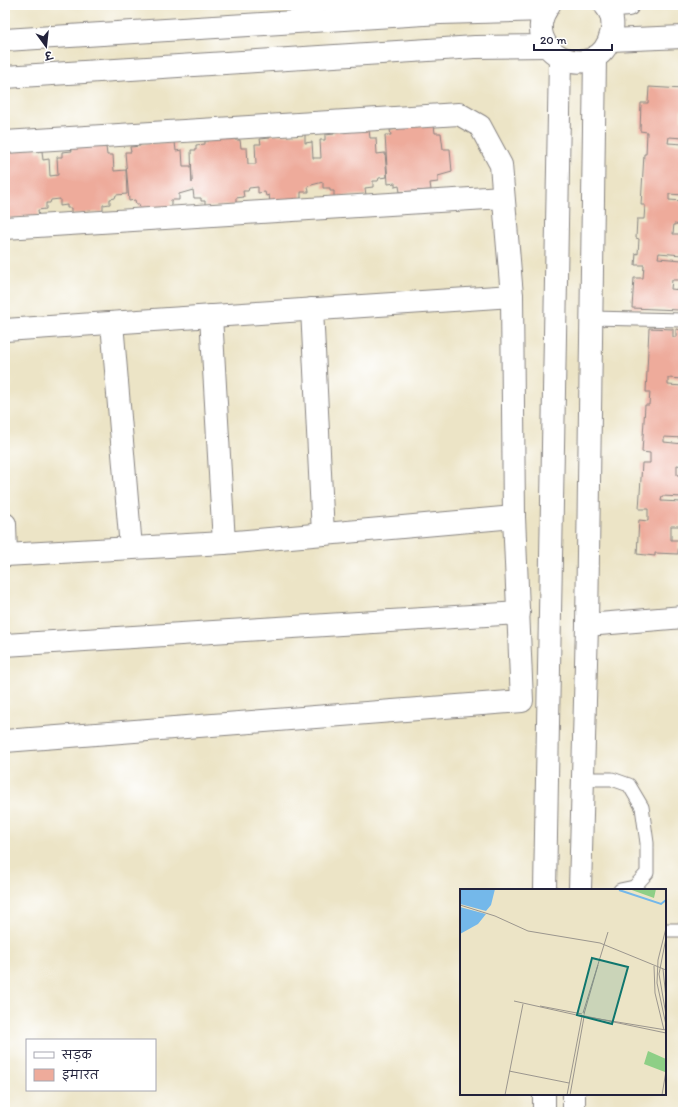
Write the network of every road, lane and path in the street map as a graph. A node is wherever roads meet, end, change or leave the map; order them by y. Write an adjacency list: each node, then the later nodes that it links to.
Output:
1 (613, 6): 5 (street)
2 (548, 8): 4 (street); 6 (street)
3 (683, 37): 5 (street)
4 (5, 40)
5 (610, 40): 7 (street)
6 (554, 52): 7 (street); 8 (street); 31 (street)
7 (595, 57): 15 (street)
8 (5, 77)
9 (5, 142): 10 (street)
10 (504, 196): 11 (street); 12 (street)
11 (5, 228)
12 (512, 296): 13 (street); 19 (street)
13 (312, 309): 14 (street); 21 (street)
14 (211, 316): 17 (street); 22 (street)
15 (591, 318): 16 (lane); 27 (street)
16 (683, 320)
17 (112, 323): 18 (street); 23 (street)
18 (5, 330)
19 (514, 517): 21 (street); 25 (street)
20 (5, 524): 24 (street)
21 (323, 534): 22 (street)
22 (224, 543): 23 (street)
23 (131, 548): 24 (street)
24 (6, 555)
25 (519, 613): 28 (street); 29 (street)
26 (683, 617): 27 (street)
27 (587, 625): 30 (street)
28 (5, 645)
29 (5, 741)
30 (582, 779): 32 (street); 33 (lane)
31 (545, 889)
32 (580, 889)
33 (625, 889)
34 (666, 930): 35 (lane)
35 (683, 930)
36 (544, 1095): 38 (street)
37 (574, 1095): 39 (street)
38 (544, 1112)
39 (574, 1112)

